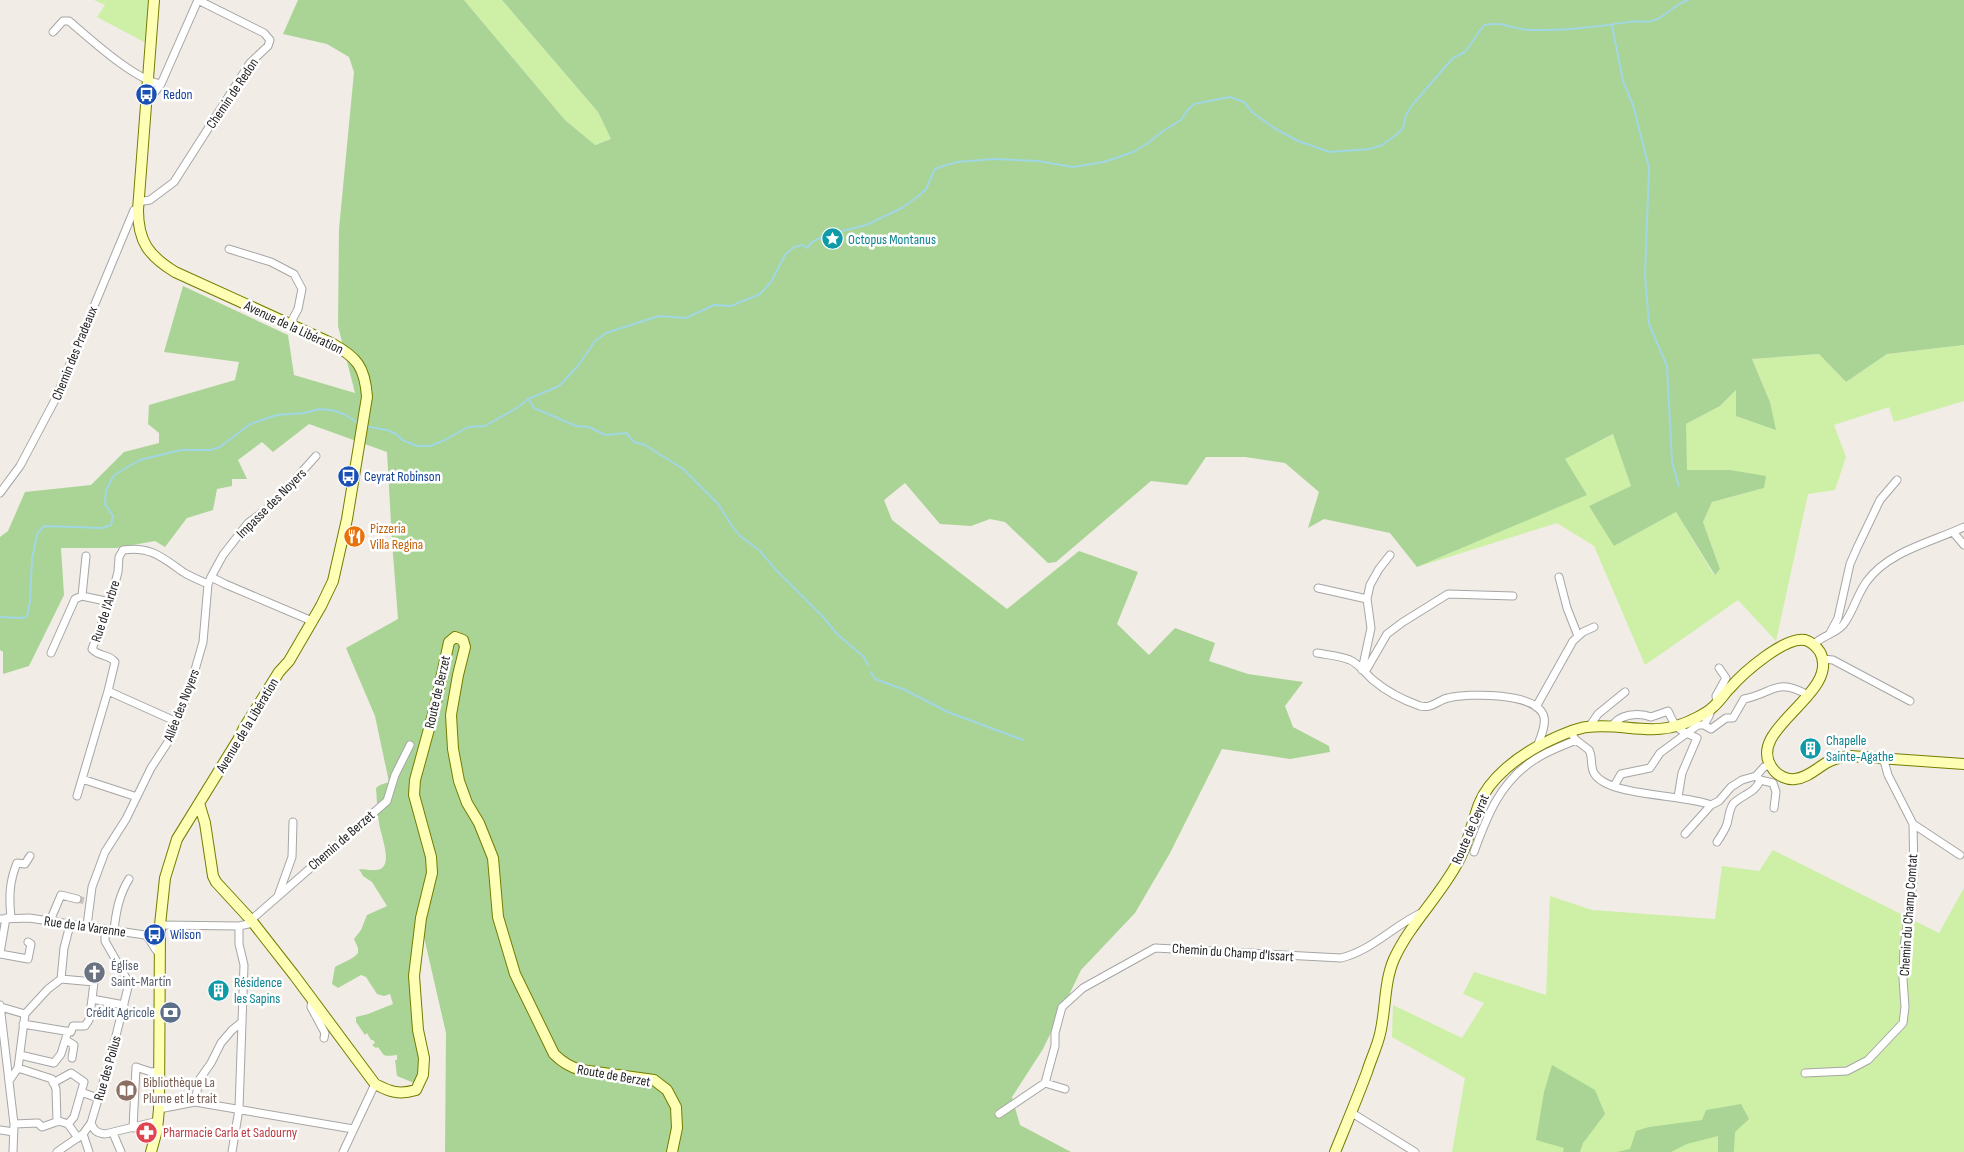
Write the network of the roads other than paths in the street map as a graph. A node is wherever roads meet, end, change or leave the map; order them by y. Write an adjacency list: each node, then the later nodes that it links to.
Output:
1 (154, 0): 4 (street, Avenue de la Libération)
2 (198, 0): 5 (street); 7 (street, Chemin de Redon)
3 (53, 32): 4 (street)
4 (149, 80): 5 (street); 6 (street, Avenue de la Libération)
5 (161, 84): 6 (street)
6 (148, 94): 7 (street, Avenue de la Libération)
7 (138, 206): 9 (street, Avenue de la Libération); 12 (street, Chemin des Pradeaux)
8 (229, 249): 9 (street)
9 (290, 324): 26 (street, Avenue de la Libération)
10 (316, 456): 18 (street, Impasse des Noyers)
11 (1897, 480): 28 (street)
12 (0, 493)
13 (1964, 527): 14 (street)
14 (1953, 532): 15 (street); 28 (street)
15 (1964, 545)
16 (1390, 555): 24 (street)
17 (86, 556): 22 (street)
18 (211, 577): 20 (street, Allée des Noyers); 26 (street)
19 (1559, 577): 29 (street)
20 (208, 584): 25 (street, Rue de l'Arbre); 42 (street, Allée des Noyers)
21 (1318, 588): 24 (street)
22 (82, 596): 25 (street); 31 (street)
23 (1513, 596): 35 (street)
24 (1367, 599): 35 (street)
25 (110, 602): 36 (street, Rue de l'Arbre)
26 (312, 621): 60 (street, Avenue de la Libération)
27 (1594, 627): 29 (street)
28 (1830, 633): 30 (street)
29 (1578, 636): 40 (street)
30 (1814, 644): 33 (street); 41 (street, Route de Ceyrat)
31 (51, 653)
32 (1317, 653): 35 (street)
33 (1822, 659): 38 (street); 39 (street)
34 (1719, 668): 41 (street)
35 (1364, 671): 40 (street)
36 (108, 691): 42 (street); 55 (street)
37 (1625, 692): 45 (street)
38 (1808, 695): 43 (street); 53 (street)
39 (1910, 701)
40 (1536, 707): 50 (street)
41 (1714, 707): 43 (street); 44 (street, Route de Ceyrat)
42 (177, 722): 59 (street, Allée des Noyers)
43 (1704, 725): 47 (street)
44 (1675, 726): 46 (street, Route de Ceyrat); 46 (street); 47 (street)
45 (1589, 727): 46 (street, Route de Ceyrat); 48 (street, Route de Ceyrat)
46 (1612, 727)
47 (1687, 733): 56 (street); 58 (street)
48 (1573, 736): 50 (street, Route de Ceyrat); 56 (street); 69 (street)
49 (410, 745): 73 (street, Chemin de Berzet)
50 (1537, 747): 75 (street, Route de Ceyrat)
51 (1883, 757): 52 (street); 53 (street); 64 (street, Chemin du Champ Comtat)
52 (1964, 764)
53 (1770, 765): 54 (street)
54 (1758, 778): 61 (street); 62 (street); 68 (street)
55 (82, 780): 57 (street); 59 (street)
56 (1614, 786): 58 (street)
57 (77, 796)
58 (1678, 797): 61 (street)
59 (137, 798): 81 (street, Allée des Noyers)
60 (199, 803): 65 (street, Avenue de la Libération); 66 (street)
61 (1711, 805): 67 (street)
62 (1774, 808)
63 (293, 822): 73 (street)
64 (1913, 824): 70 (street); 105 (street, Chemin du Champ Comtat)
65 (186, 825): 66 (street); 80 (street, Avenue de la Libération)
66 (206, 830): 78 (street)
67 (1685, 834)
68 (1718, 842)
69 (1474, 852)
70 (1960, 855)
71 (30, 856): 76 (street)
72 (129, 879): 84 (street)
73 (278, 896): 78 (street, Chemin de Berzet)
74 (77, 899): 77 (street)
75 (1423, 912): 108 (street, Chemin du Champ d'Issart); 116 (street, Route de Ceyrat)
76 (4, 917): 77 (street, Rue de la Varenne); 86 (street)
77 (50, 921): 79 (street, Rue de la Varenne)
78 (252, 922): 82 (street, Chemin de Berzet); 90 (street)
79 (70, 925): 81 (street, Rue de la Varenne); 88 (street)
80 (160, 925): 82 (street, Chemin de Berzet); 87 (street, Avenue de la Libération)
81 (87, 926): 83 (street, Rue de la Varenne)
82 (239, 926): 94 (street)
83 (105, 929): 84 (street, Rue de la Varenne); 91 (street, Rue des Poilus)
84 (114, 930): 87 (street, Rue de la Varenne)
85 (28, 942): 86 (street)
86 (0, 952)
87 (160, 954): 104 (street, Avenue de la Libération)
88 (61, 979): 89 (street); 93 (street)
89 (92, 999): 91 (street); 96 (street)
90 (312, 999): 98 (street); 109 (street)
91 (124, 1005): 112 (street, Rue des Poilus)
92 (0, 1006): 93 (street); 97 (street)
93 (25, 1014): 95 (street)
94 (242, 1022): 113 (street); 114 (street)
95 (23, 1024): 96 (street); 100 (street)
96 (68, 1031): 99 (street)
97 (2, 1033): 101 (street)
98 (324, 1038)
99 (66, 1040): 100 (street); 102 (street)
100 (20, 1055): 103 (street)
101 (3, 1058): 106 (street)
102 (72, 1058)
103 (18, 1068): 106 (street); 107 (street)
104 (160, 1071): 115 (street, Avenue de la Libération); 123 (street)
105 (1805, 1072)
106 (8, 1081): 121 (street)
107 (53, 1083): 111 (street); 119 (street)
108 (1045, 1083): 110 (street); 117 (street)
109 (376, 1084): 124 (street); 136 (street, Route de Berzet)
110 (1064, 1089)
111 (81, 1092): 112 (street); 122 (street)
112 (98, 1098): 120 (street, Rue des Poilus)
113 (195, 1102): 114 (street); 115 (street)
114 (239, 1109): 124 (street); 135 (street)
115 (159, 1110): 118 (street, Avenue de la Libération)
116 (1352, 1113): 137 (street, Route de Ceyrat); 138 (street)
117 (999, 1114)
118 (158, 1121): 123 (street); 134 (street, Avenue de la Libération)
119 (57, 1122): 121 (street); 122 (street)
120 (91, 1123): 127 (street); 128 (street, Rue des Poilus)
121 (14, 1124): 126 (street)
122 (68, 1124): 128 (street)
123 (133, 1128): 127 (street)
124 (353, 1129): 129 (street)
125 (0, 1130): 126 (street)
126 (14, 1132): 130 (street)
127 (113, 1133): 133 (street)
128 (81, 1136): 131 (street); 132 (street)
129 (345, 1151)
130 (13, 1152)
131 (57, 1152)
132 (90, 1152)
133 (120, 1152)
134 (151, 1152)
135 (232, 1152)
136 (672, 1152)
137 (1335, 1152)
138 (1415, 1152)

